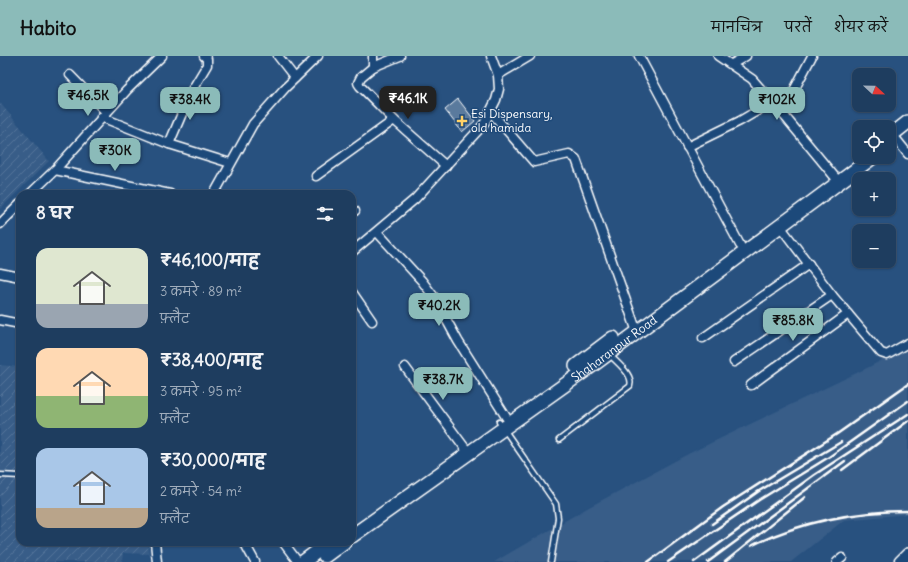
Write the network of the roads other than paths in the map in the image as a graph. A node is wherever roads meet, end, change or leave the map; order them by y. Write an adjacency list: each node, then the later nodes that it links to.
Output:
1 (162, 56): 21 (street)
2 (204, 56): 28 (street)
3 (278, 56): 17 (street)
4 (318, 56): 17 (street)
5 (373, 56): 14 (street)
6 (400, 56): 14 (street)
7 (492, 56): 16 (street)
8 (530, 56): 16 (street)
9 (639, 56): 29 (street)
10 (718, 56): 13 (street)
11 (746, 56): 13 (street)
12 (812, 56): 20 (street)
13 (732, 64): 18 (street)
14 (373, 67): 22 (street)
15 (70, 75): 21 (street)
16 (498, 75): 19 (street)
17 (294, 78): 31 (street)
18 (772, 102): 20 (street); 29 (street)
19 (491, 112): 34 (street); 56 (street)
20 (782, 113): 37 (street)
21 (104, 114): 28 (street); 35 (street)
22 (394, 120): 34 (street); 36 (street)
23 (908, 122): 25 (main road)
24 (908, 131): 26 (main road)
25 (896, 135)
26 (896, 137)
27 (896, 143): 30 (street)
28 (169, 144): 31 (street)
29 (687, 147): 45 (street)
30 (908, 154)
31 (230, 163): 40 (street)
32 (853, 164): 37 (main road, Shaharanpur Road)
33 (862, 164): 37 (main road, Shaharanpur Road)
34 (446, 166): 44 (street)
35 (55, 170): 38 (street); 39 (street)
36 (316, 176)
37 (837, 179): 43 (main road, Shaharanpur Road); 45 (main road, Shaharanpur Road)
38 (34, 190)
39 (151, 190)
40 (216, 190)
41 (16, 208): 42 (street)
42 (0, 224)
43 (780, 226): 47 (street); 56 (main road, Shaharanpur Road)
44 (377, 232): 46 (street); 63 (street)
45 (740, 245): 56 (main road, Shaharanpur Road)
46 (356, 249)
47 (809, 264): 50 (street); 57 (street)
48 (0, 273): 49 (street)
49 (16, 276)
50 (832, 295): 52 (street); 60 (street)
51 (356, 298): 54 (street)
52 (848, 314): 58 (street); 62 (street)
53 (0, 320): 55 (street)
54 (372, 321)
55 (16, 323)
56 (635, 327): 59 (main road, Shaharanpur Road); 63 (main road, Shaharanpur Road)
57 (703, 338)
58 (908, 343)
59 (608, 353): 63 (main road, Shaharanpur Road); 64 (lane)
60 (734, 362)
61 (405, 367): 65 (street)
62 (751, 386)
63 (503, 422): 65 (main road, Shaharanpur Road); 69 (main road, Shaharanpur Road); 81 (lane)
64 (559, 440)
65 (465, 448): 68 (main road, Shaharanpur Road)
66 (0, 475): 67 (lane)
67 (16, 476)
68 (356, 523)
69 (356, 533)
70 (155, 546): 76 (street)
71 (246, 546): 77 (street)
72 (286, 546): 78 (street)
73 (325, 546): 79 (main road)
74 (339, 546): 80 (main road)
75 (908, 554): 82 (main road)
76 (157, 562)
77 (255, 562)
78 (298, 562)
79 (303, 562)
80 (317, 562)
81 (551, 562)
82 (900, 562)

